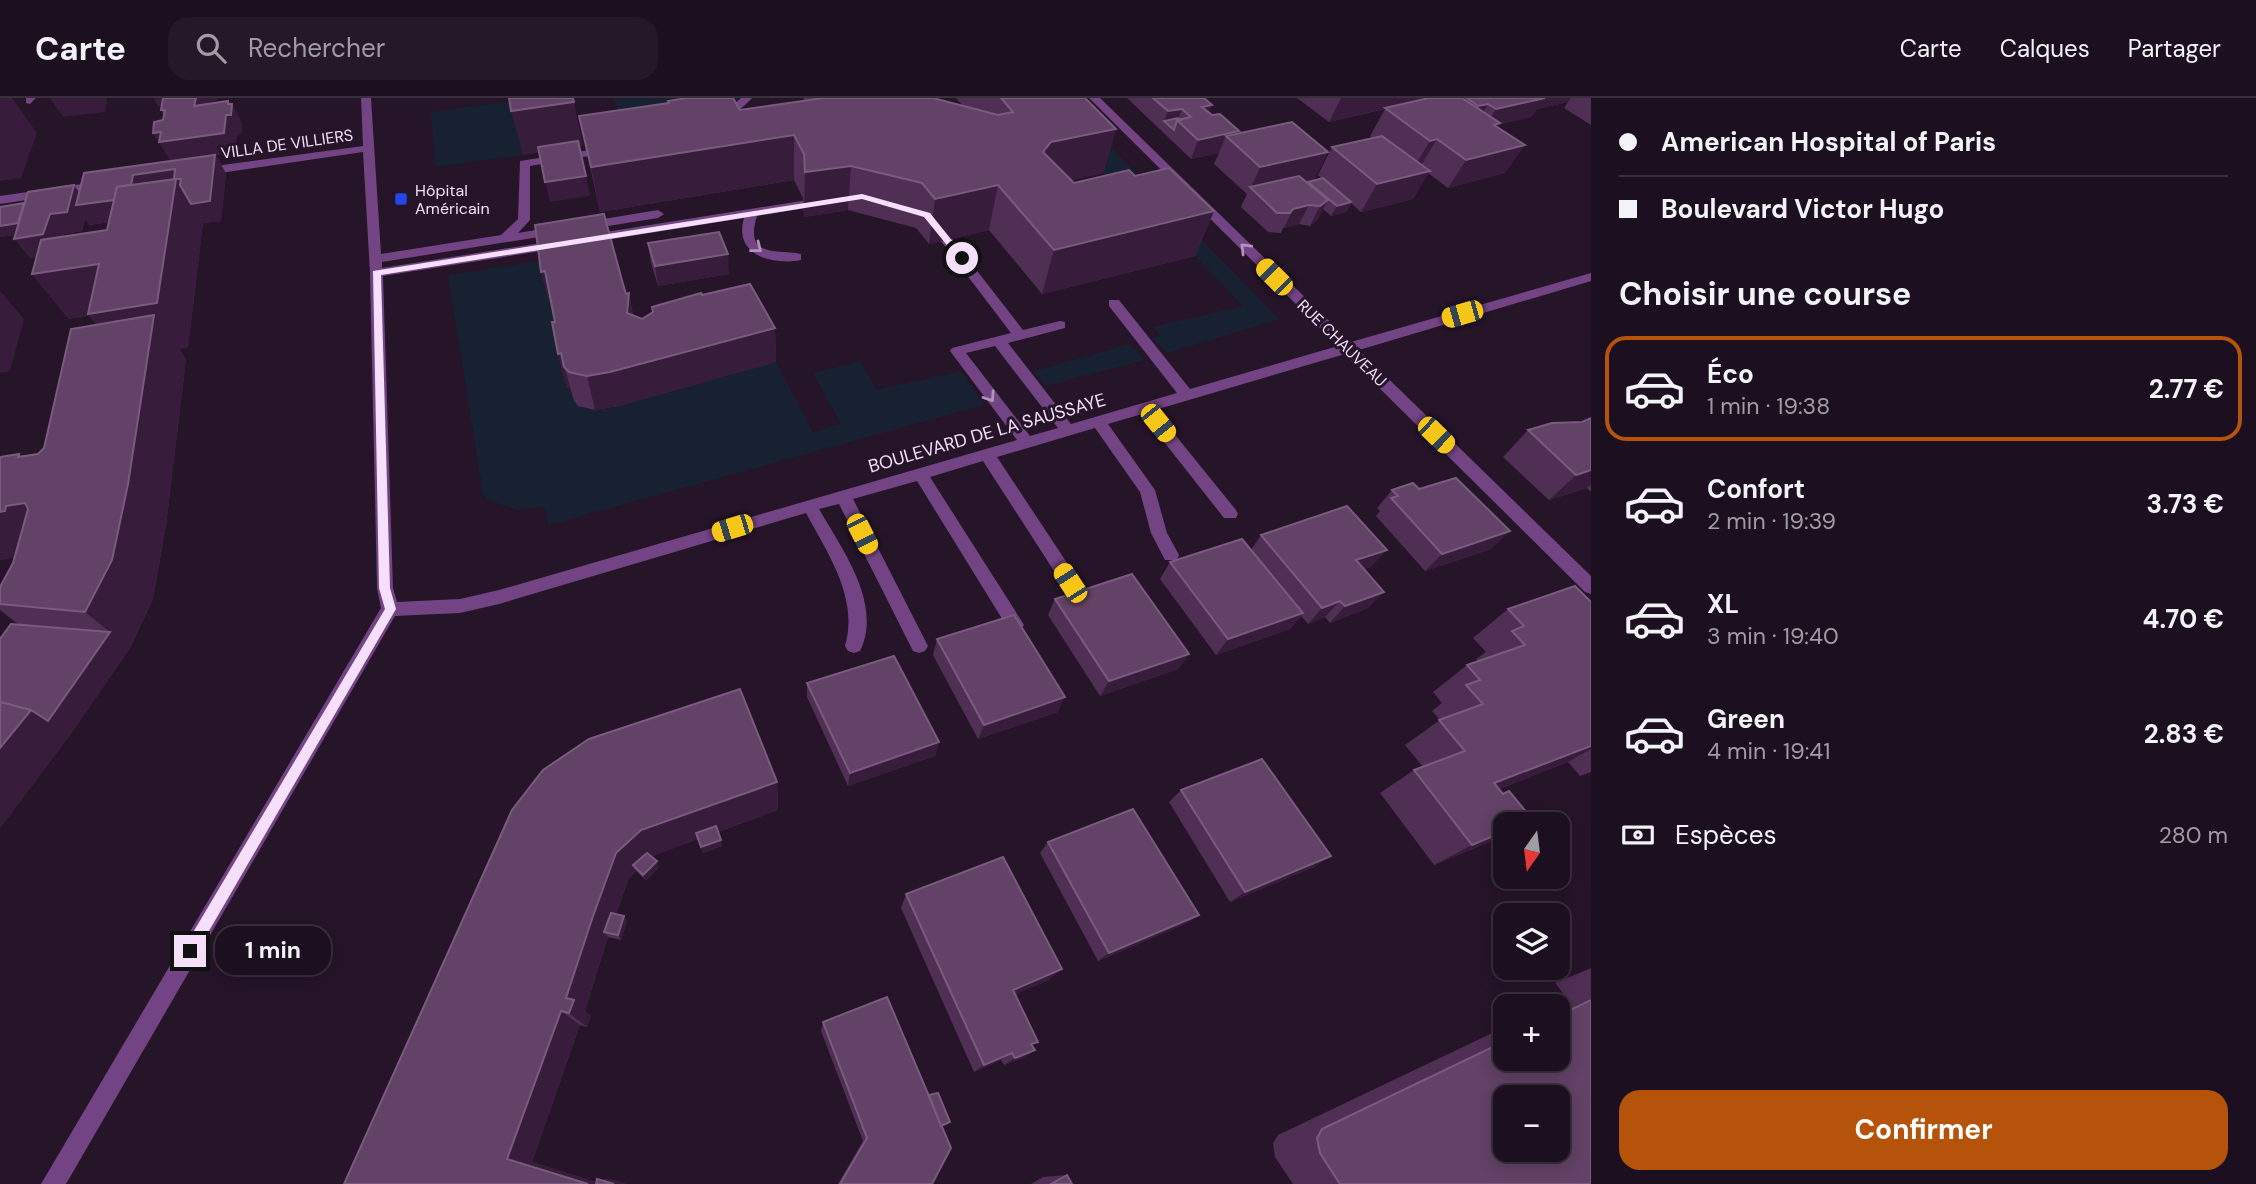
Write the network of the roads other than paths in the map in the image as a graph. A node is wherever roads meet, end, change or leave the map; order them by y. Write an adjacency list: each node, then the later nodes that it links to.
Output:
1 (366, 98): 5 (street)
2 (747, 98): 4 (street)
3 (1094, 98): 10 (street, RUE CHAUVEAU)
4 (702, 121)
5 (370, 148): 7 (street, VILLA DE VILLIERS); 18 (street)
6 (626, 148): 16 (street)
7 (188, 173)
8 (121, 183): 11 (street)
9 (1167, 188): 10 (street)
10 (1187, 189): 24 (street, RUE CHAUVEAU, one-way to 10)
11 (0, 200)
12 (839, 200): 13 (street)
13 (752, 212): 17 (street, one-way to 17); 18 (street)
14 (918, 212): 22 (street)
15 (658, 214): 16 (street)
16 (503, 240): 18 (street)
17 (796, 257)
18 (376, 266): 38 (street)
19 (1591, 277): 24 (street, BOULEVARD DE LA SAUSSAYE)
20 (1114, 303): 25 (street)
21 (1060, 325): 22 (street)
22 (1020, 335): 23 (street)
23 (998, 340): 28 (street); 29 (street, one-way to 29)
24 (1346, 347): 25 (street, BOULEVARD DE LA SAUSSAYE); 37 (street, RUE CHAUVEAU)
25 (1186, 394): 26 (street, BOULEVARD DE LA SAUSSAYE)
26 (1144, 407): 27 (street, BOULEVARD DE LA SAUSSAYE); 34 (street)
27 (1097, 420): 28 (street, BOULEVARD DE LA SAUSSAYE); 35 (street)
28 (1067, 429): 29 (street, BOULEVARD DE LA SAUSSAYE)
29 (1026, 441): 30 (street, BOULEVARD DE LA SAUSSAYE)
30 (986, 453): 31 (street, BOULEVARD DE LA SAUSSAYE); 36 (street)
31 (920, 473): 32 (street, BOULEVARD DE LA SAUSSAYE); 39 (street)
32 (842, 496): 33 (street, BOULEVARD DE LA SAUSSAYE); 41 (street)
33 (809, 505): 38 (street, BOULEVARD DE LA SAUSSAYE); 40 (street)
34 (1230, 514)
35 (1171, 555)
36 (1070, 583)
37 (1591, 587)
38 (390, 609): 42 (street)
39 (1015, 625)
40 (854, 646)
41 (919, 646)
42 (53, 1184)

